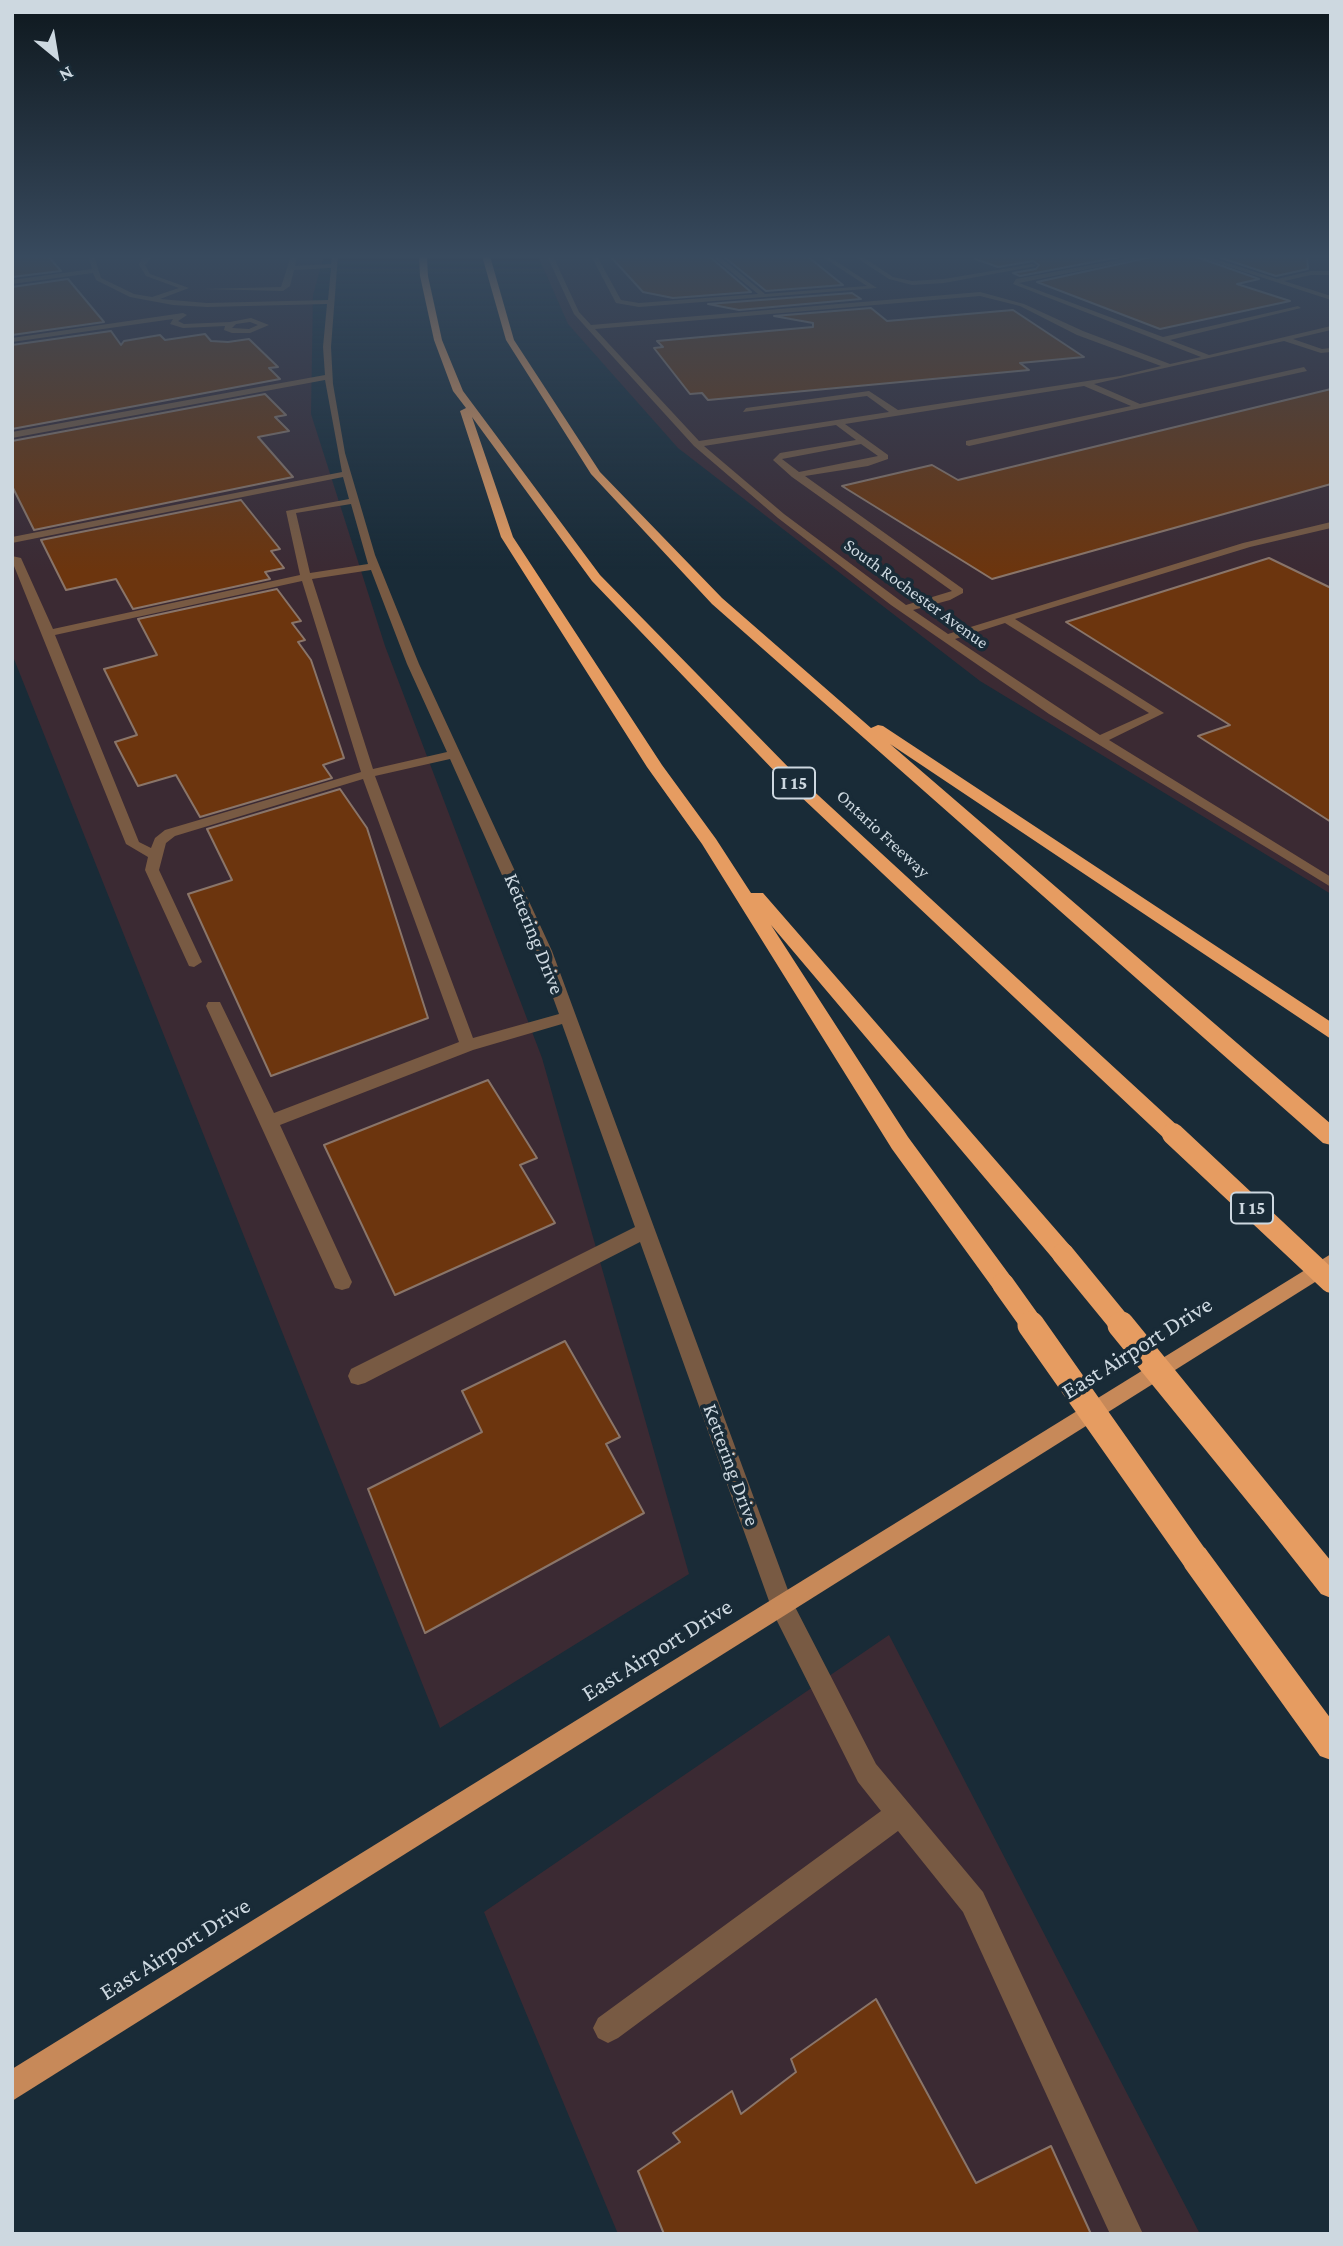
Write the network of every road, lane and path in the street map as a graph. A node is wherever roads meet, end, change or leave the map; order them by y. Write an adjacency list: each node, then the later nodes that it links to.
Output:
1 (328, 361): 9 (street, Kettering Drive)
2 (446, 361): 11 (highway, Ontario Freeway / I 15)
3 (523, 361): 32 (highway)
4 (621, 361): 19 (street, South Rochester Avenue)
5 (1155, 361): 7 (street)
6 (1193, 361): 7 (street)
7 (1169, 366): 10 (street)
8 (1304, 369): 12 (street)
9 (329, 377): 16 (street); 20 (street, Kettering Drive)
10 (1086, 384): 12 (street); 14 (street)
11 (458, 391): 36 (highway); 49 (highway, Ontario Freeway / I 15, bridge)
12 (1139, 407): 18 (street)
13 (746, 410): 14 (street)
14 (896, 413): 15 (street)
15 (837, 422): 17 (street); 19 (street)
16 (12, 435)
17 (863, 441): 21 (street); 21 (street)
18 (969, 443)
19 (697, 444): 28 (street, South Rochester Avenue)
20 (346, 474): 22 (street, Kettering Drive); 24 (street)
21 (795, 475): 28 (street)
22 (354, 501): 26 (street, Kettering Drive); 27 (street)
23 (1331, 525): 29 (street)
24 (12, 540)
25 (16, 558): 30 (street)
26 (374, 566): 27 (street); 34 (street, Kettering Drive)
27 (306, 577): 30 (street); 35 (street)
28 (904, 609): 31 (street, South Rochester Avenue)
29 (1005, 618): 31 (street); 33 (street)
30 (49, 633): 37 (street)
31 (946, 638): 33 (street, South Rochester Avenue)
32 (804, 679): 42 (highway); 45 (highway)
33 (1098, 740): 38 (street, South Rochester Avenue)
34 (454, 754): 35 (street); 41 (street, Kettering Drive)
35 (368, 774): 37 (street); 43 (street)
36 (709, 843): 51 (highway, bridge); 53 (highway, bridge)
37 (155, 855): 39 (street)
38 (1331, 883)
39 (194, 962)
40 (214, 1006): 44 (street)
41 (567, 1017): 43 (street); 46 (street, Kettering Drive)
42 (1331, 1032)
43 (468, 1045): 44 (street)
44 (270, 1122): 48 (street)
45 (1331, 1137)
46 (645, 1231): 50 (street); 52 (street, Kettering Drive)
47 (1331, 1262): 52 (main road, East Airport Drive)
48 (342, 1282)
49 (1331, 1282)
50 (358, 1376)
51 (1331, 1584)
52 (782, 1607): 54 (street, Kettering Drive); 56 (main road, East Airport Drive)
53 (1331, 1745)
54 (900, 1813): 55 (street); 57 (street, Kettering Drive)
55 (608, 2028)
56 (12, 2086)
57 (1127, 2234)

